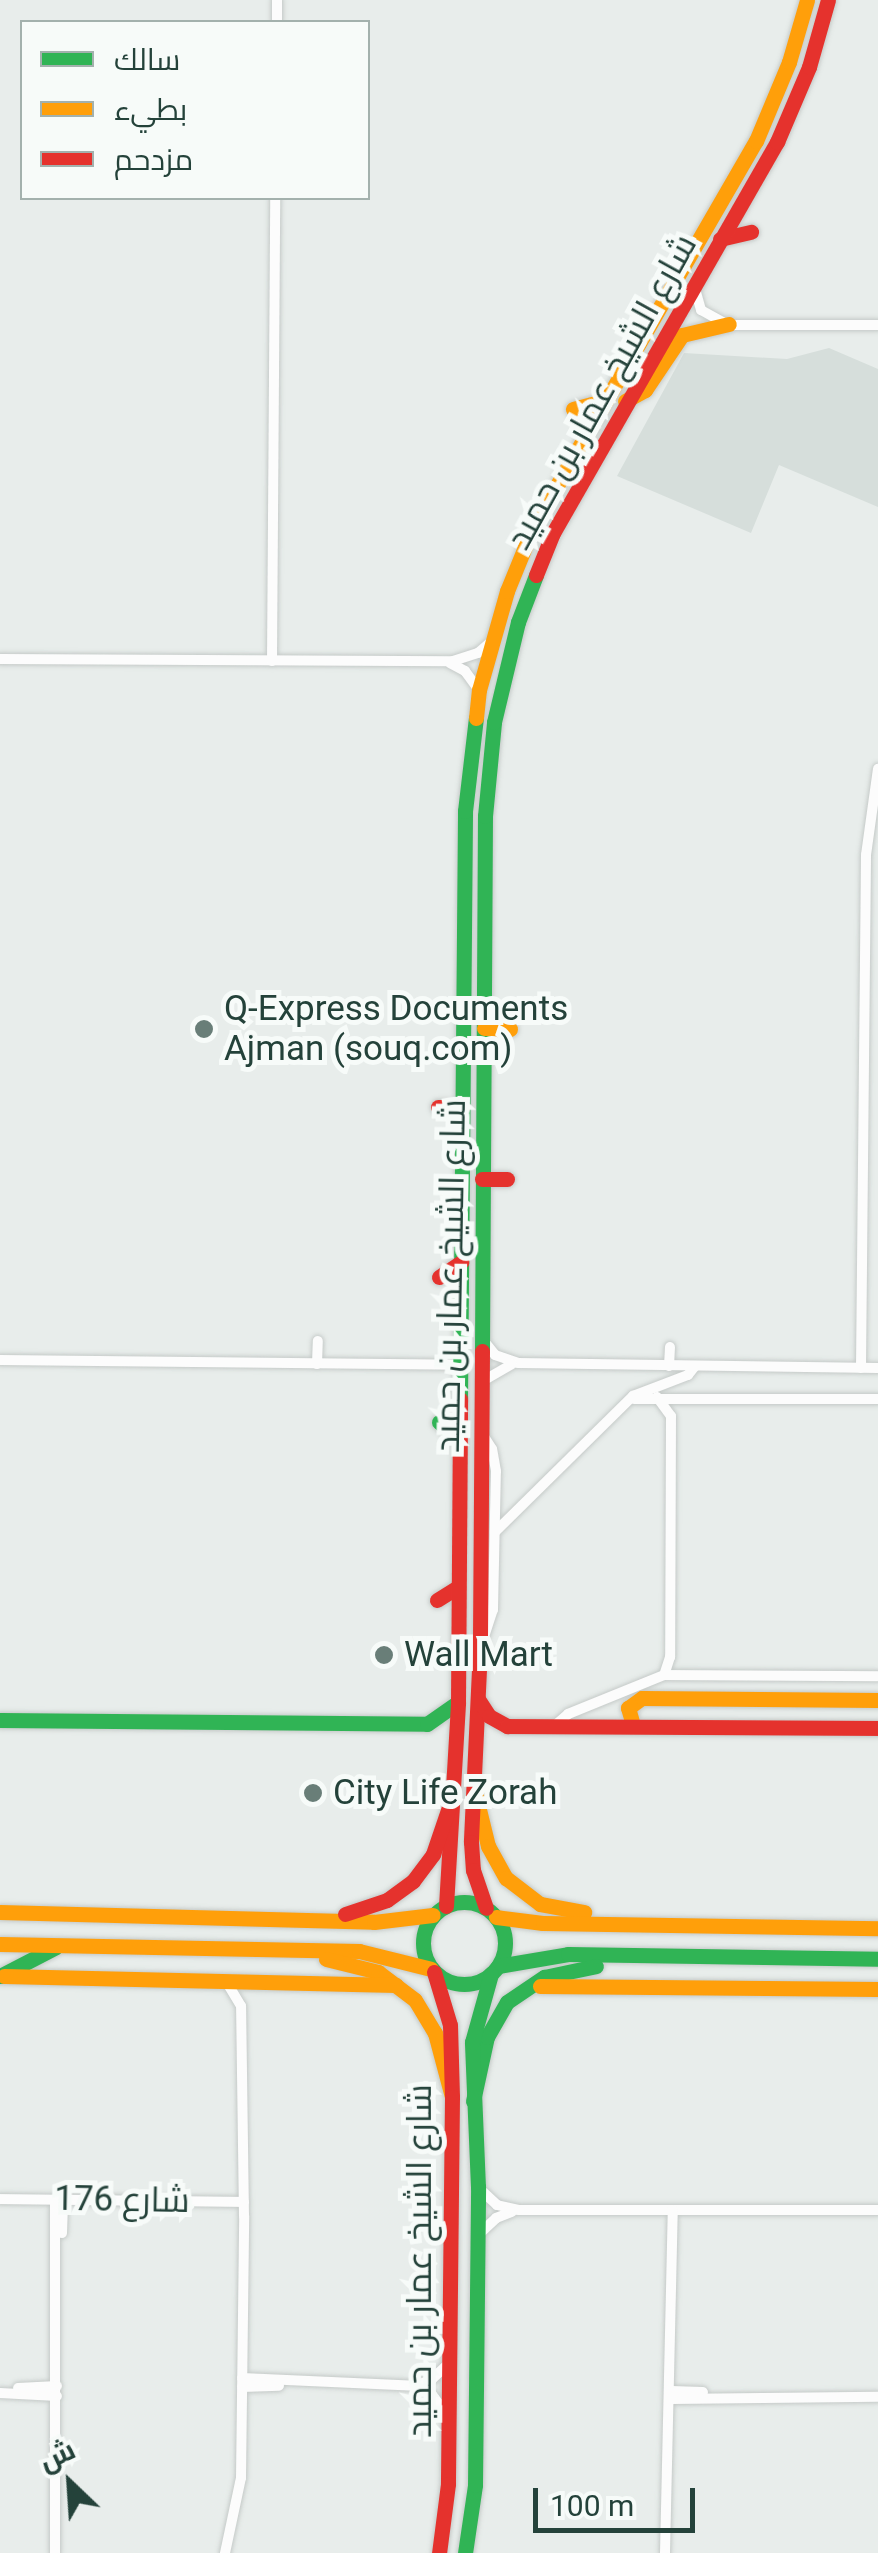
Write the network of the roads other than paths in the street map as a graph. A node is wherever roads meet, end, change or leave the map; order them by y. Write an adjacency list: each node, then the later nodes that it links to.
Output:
1 (807, 0): 3 (main road, شارع الشيخ عمار بن حميد)
2 (828, 0): 6 (main road, شارع الشيخ عمار بن حميد)
3 (724, 197): 8 (main road); 11 (main road, شارع الشيخ عمار بن حميد)
4 (275, 200): 16 (street)
5 (750, 232): 6 (main road)
6 (720, 239): 7 (main road, شارع الشيخ عمار بن حميد)
7 (695, 283): 8 (main road, شارع الشيخ عمار بن حميد); 9 (street)
8 (678, 312): 9 (street); 12 (main road, شارع الشيخ عمار بن حميد)
9 (730, 324): 10 (street); 12 (main road)
10 (878, 325)
11 (603, 401): 13 (main road); 14 (main road, شارع الشيخ عمار بن حميد)
12 (625, 401): 20 (main road, شارع الشيخ عمار بن حميد)
13 (573, 409)
14 (492, 641): 17 (street); 18 (main road, شارع الشيخ عمار بن حميد)
15 (0, 659): 16 (street)
16 (272, 660): 17 (street)
17 (444, 661): 18 (street)
18 (479, 690): 22 (main road, شارع الشيخ عمار بن حميد)
19 (878, 768): 37 (street)
20 (484, 1028): 21 (main road); 24 (main road, شارع الشيخ عمار بن حميد)
21 (510, 1029)
22 (462, 1107): 23 (main road); 26 (main road, شارع الشيخ عمار بن حميد)
23 (438, 1108)
24 (482, 1179): 25 (main road); 28 (main road, شارع الشيخ عمار بن حميد)
25 (507, 1179)
26 (461, 1262): 27 (main road); 34 (main road, شارع الشيخ عمار بن حميد)
27 (439, 1277)
28 (481, 1335): 32 (street); 39 (main road, شارع الشيخ عمار بن حميد)
29 (318, 1342): 33 (street)
30 (670, 1348): 35 (street)
31 (0, 1360): 33 (street)
32 (518, 1363): 35 (street); 39 (street)
33 (318, 1364): 34 (street)
34 (460, 1366): 45 (main road, شارع الشيخ عمار بن حميد)
35 (669, 1366): 36 (street)
36 (695, 1366): 37 (street); 42 (street)
37 (861, 1368): 38 (street)
38 (878, 1368)
39 (480, 1382): 44 (main road, شارع الشيخ عمار بن حميد)
40 (657, 1397): 41 (street); 42 (street); 50 (street)
41 (878, 1399)
42 (628, 1401): 46 (street)
43 (439, 1422): 45 (main road)
44 (480, 1431): 46 (street); 49 (main road, شارع الشيخ عمار بن حميد)
45 (459, 1440): 47 (main road, شارع الشيخ عمار بن حميد)
46 (494, 1532): 49 (street)
47 (458, 1587): 48 (main road); 54 (main road, شارع الشيخ عمار بن حميد)
48 (437, 1600)
49 (480, 1648): 52 (main road, شارع الشيخ عمار بن حميد)
50 (664, 1675): 51 (street); 59 (street)
51 (878, 1676)
52 (478, 1699): 58 (main road); 61 (main road, شارع الشيخ عمار بن حميد)
53 (878, 1700): 57 (main road)
54 (458, 1702): 56 (main road); 62 (main road, شارع الشيخ عمار بن حميد)
55 (0, 1720): 56 (main road)
56 (427, 1724): 62 (main road)
57 (633, 1725): 59 (main road); 60 (main road)
58 (508, 1726): 59 (main road); 61 (main road)
59 (552, 1728)
60 (878, 1728)
61 (478, 1746): 63 (main road, شارع الشيخ عمار بن حميد)
62 (456, 1750): 64 (main road, شارع الشيخ عمار بن حميد)
63 (474, 1789): 67 (main road, شارع الشيخ عمار بن حميد); 69 (main road)
64 (452, 1801): 65 (main road, شارع الشيخ عمار بن حميد); 68 (main road)
65 (440, 1910): 67 (main road); 68 (main road); 76 (main road)
66 (0, 1912): 68 (main road)
67 (491, 1913): 69 (main road); 77 (main road)
68 (324, 1920)
69 (654, 1924): 70 (main road)
70 (878, 1928)
71 (0, 1944): 72 (main road)
72 (62, 1944): 73 (main road); 78 (main road)
73 (301, 1949): 76 (main road); 81 (main road)
74 (660, 1956): 75 (main road); 77 (main road); 82 (main road)
75 (878, 1959)
76 (433, 1970): 77 (main road); 85 (main road, شارع الشيخ عمار بن حميد)
77 (495, 1970): 86 (main road, شارع الشيخ عمار بن حميد)
78 (0, 1976): 79 (main road)
79 (226, 1981): 80 (main road); 84 (street)
80 (260, 1982): 81 (main road); 84 (street)
81 (400, 1986): 85 (main road)
82 (526, 1987): 83 (main road); 86 (main road)
83 (878, 1989)
84 (241, 2006): 90 (street)
85 (452, 2097): 95 (main road, شارع الشيخ عمار بن حميد)
86 (474, 2101): 87 (main road, شارع الشيخ عمار بن حميد)
87 (478, 2186): 91 (street); 94 (main road, شارع الشيخ عمار بن حميد)
88 (0, 2199): 89 (street, شارع 176)
89 (59, 2200): 90 (street, شارع 176); 99 (street)
90 (244, 2202): 96 (street)
91 (518, 2210): 92 (street); 94 (street)
92 (674, 2210): 93 (street); 100 (street)
93 (878, 2210)
94 (477, 2236): 106 (main road, شارع الشيخ عمار بن حميد)
95 (450, 2362): 97 (street); 102 (main road, شارع الشيخ عمار بن حميد)
96 (242, 2383): 97 (street); 104 (street)
97 (415, 2386): 102 (street)
98 (0, 2391): 99 (street)
99 (58, 2391): 103 (street)
100 (671, 2395): 101 (street); 107 (street)
101 (878, 2397)
102 (449, 2418): 105 (main road, شارع الشيخ عمار بن حميد)
103 (57, 2550)
104 (225, 2553)
105 (439, 2553)
106 (465, 2553)
107 (666, 2553)

